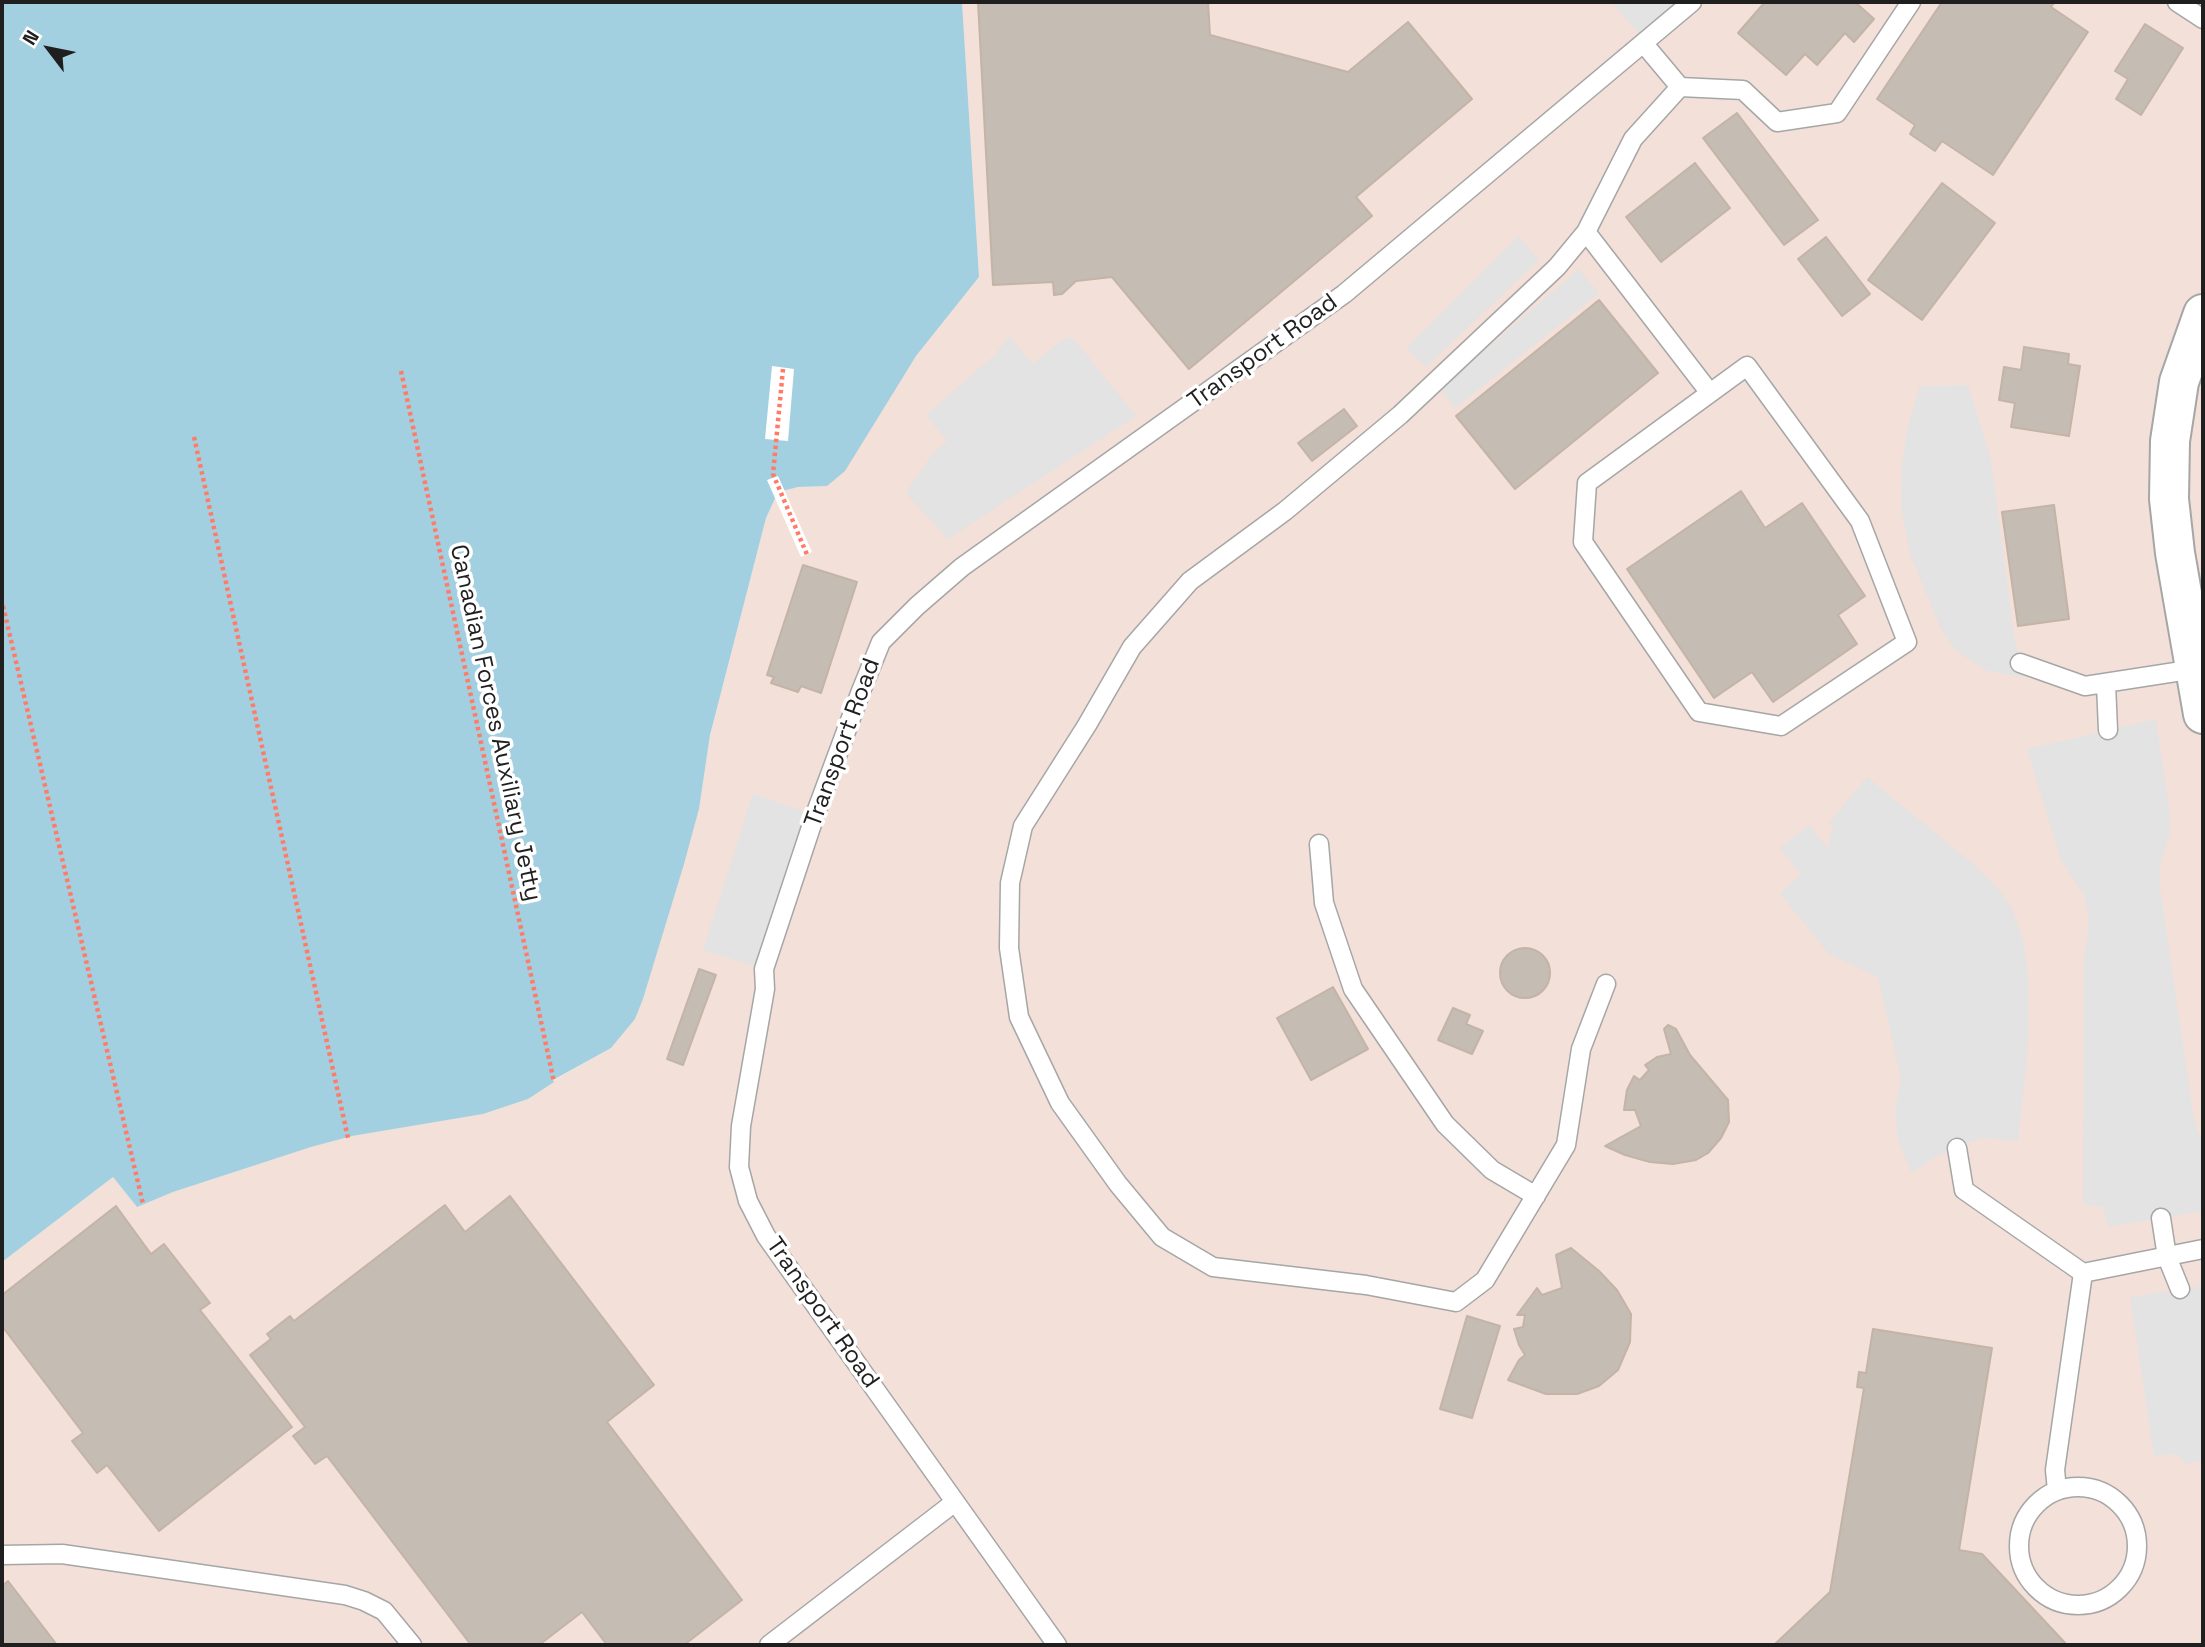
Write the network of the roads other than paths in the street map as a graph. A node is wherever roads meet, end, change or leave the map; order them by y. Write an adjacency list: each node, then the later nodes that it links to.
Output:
1 (1692, 2): 5 (lane, Transport Road)
2 (1911, 2): 6 (lane)
3 (2177, 2): 4 (lane)
4 (2203, 19)
5 (1644, 44): 6 (lane); 25 (lane, Transport Road)
6 (1680, 87): 7 (lane)
7 (1587, 232): 9 (lane); 18 (lane)
8 (2203, 314): 11 (street)
9 (1710, 393): 9 (lane)
10 (2020, 663): 12 (lane)
11 (2196, 669): 12 (lane); 13 (street)
12 (2106, 684): 14 (lane)
13 (2203, 714)
14 (2108, 730)
15 (1319, 844): 18 (lane)
16 (1606, 984): 18 (lane)
17 (1956, 1148): 22 (lane)
18 (1536, 1196)
19 (2161, 1218): 21 (lane)
20 (2203, 1249): 21 (lane)
21 (2167, 1257): 22 (lane); 23 (lane)
22 (2083, 1273): 24 (lane)
23 (2180, 1289)
24 (2057, 1490): 24 (lane)
25 (956, 1502): 28 (lane); 29 (lane, Transport Road)
26 (2, 1555): 27 (lane)
27 (412, 1645)
28 (769, 1645)
29 (1057, 1645)

